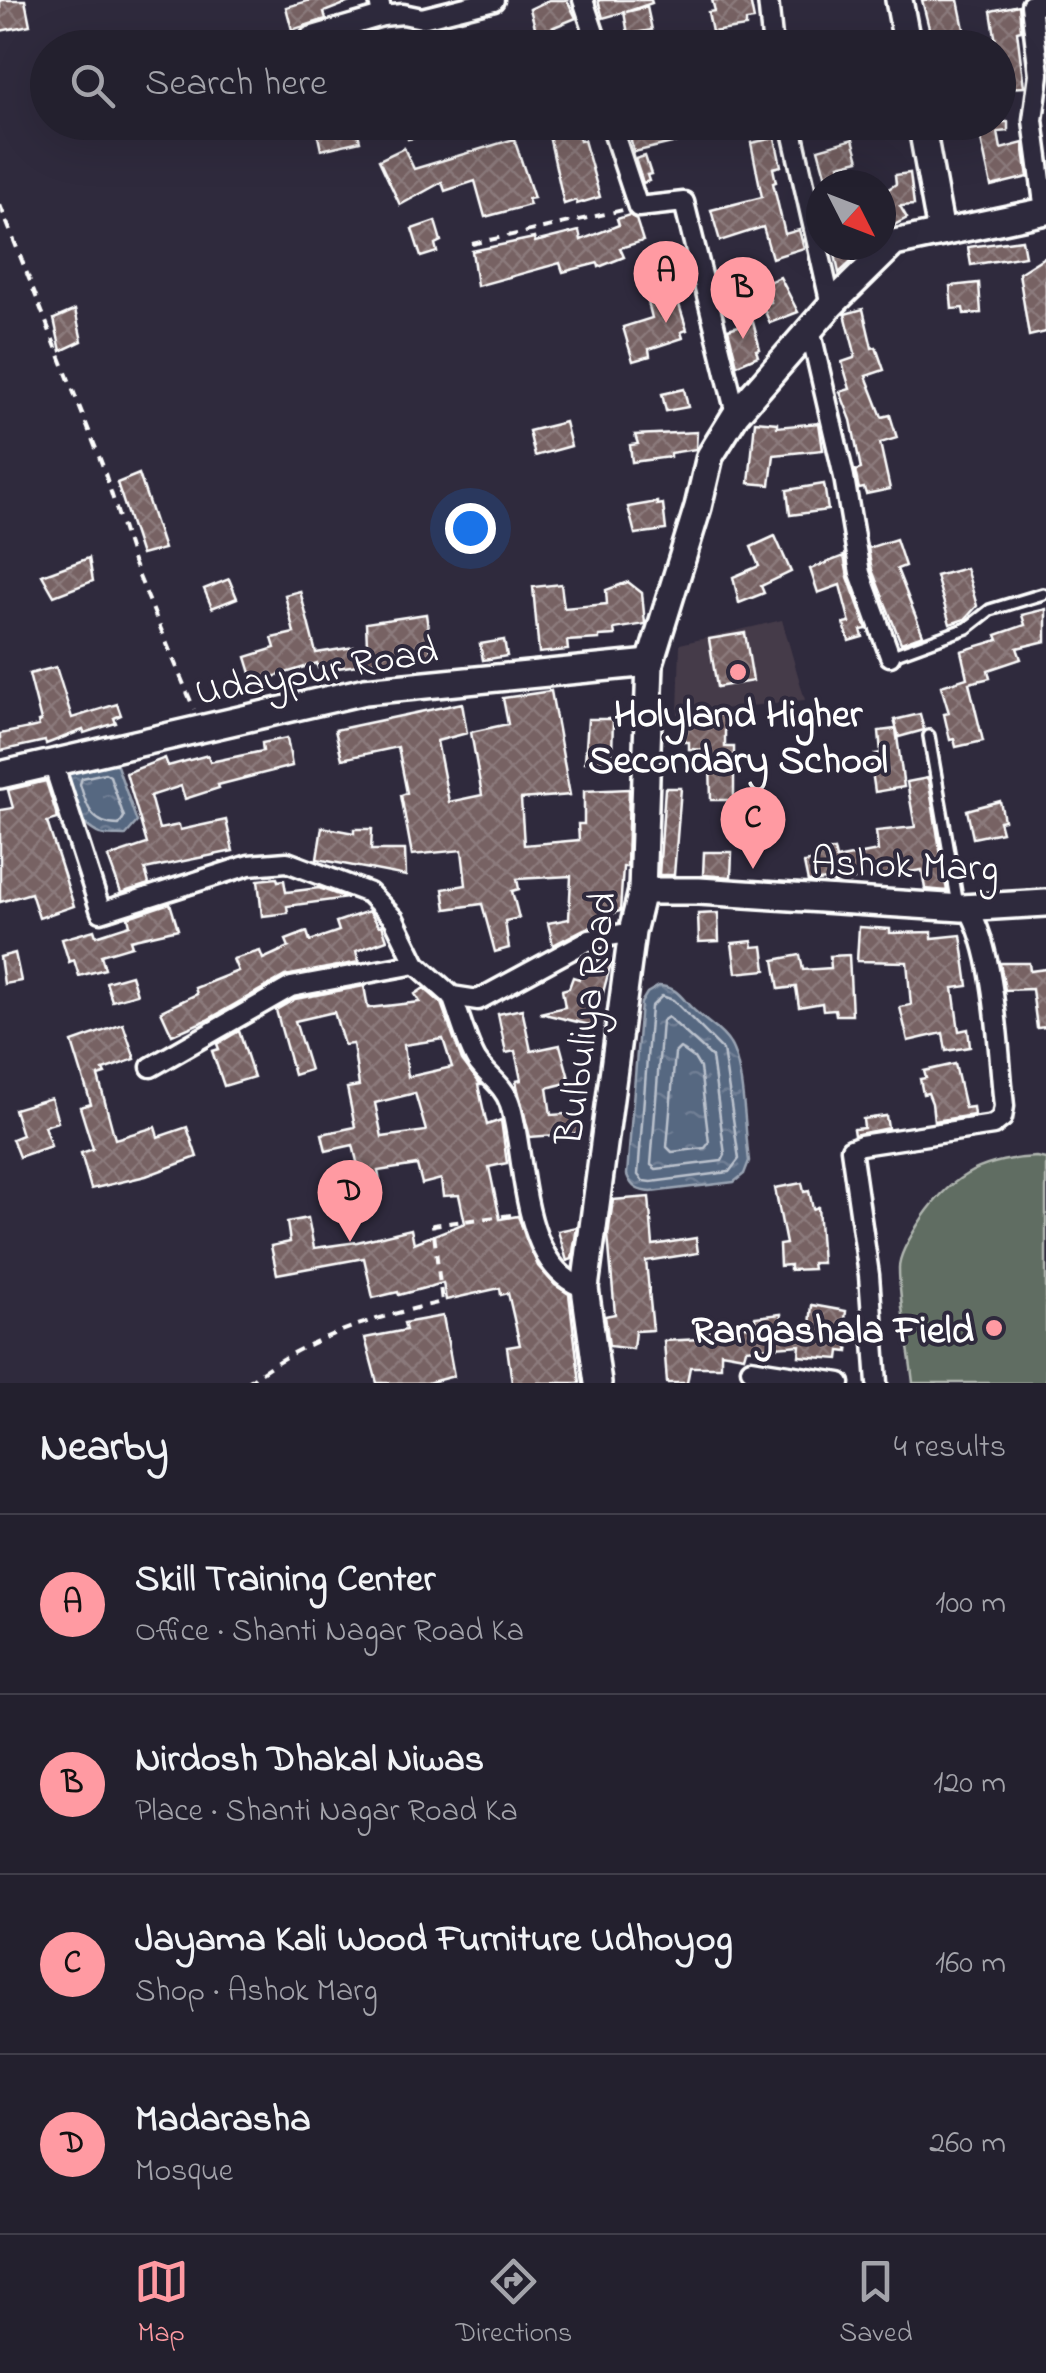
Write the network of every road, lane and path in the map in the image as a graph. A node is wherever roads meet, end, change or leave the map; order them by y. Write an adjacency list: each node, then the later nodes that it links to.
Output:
1 (494, 0): 6 (street)
2 (583, 0): 8 (street)
3 (768, 0): 9 (street)
4 (899, 0): 10 (main road)
5 (1046, 2): 16 (street)
6 (380, 8): 7 (street)
7 (327, 30)
8 (593, 30)
9 (772, 30)
10 (905, 30)
11 (616, 140): 15 (street)
12 (794, 140): 19 (street)
13 (924, 140): 17 (main road)
14 (0, 205): 25 (path)
15 (638, 207): 18 (path); 21 (street)
16 (1045, 211): 17 (main road, Bulbuliya Road)
17 (941, 232): 19 (main road, Bulbuliya Road)
18 (472, 244)
19 (832, 306): 20 (main road, Bulbuliya Road)
20 (810, 329): 21 (main road, Bulbuliya Road); 23 (street)
21 (736, 414): 24 (main road, Bulbuliya Road)
22 (1043, 594): 23 (lane)
23 (890, 656)
24 (650, 662): 25 (main road, Udaypur Road); 29 (main road, Bulbuliya Road)
25 (202, 727): 27 (main road, Udaypur Road)
26 (930, 736): 31 (lane)
27 (52, 763): 28 (main road, Udaypur Road); 33 (street)
28 (0, 775)
29 (642, 891): 31 (main road, Ashok Marg); 32 (main road, Bulbuliya Road)
30 (1046, 903): 31 (main road, Ashok Marg)
31 (963, 908): 42 (street)
32 (632, 932): 34 (street); 37 (main road, Bulbuliya Road)
33 (416, 964): 34 (street); 35 (street)
34 (452, 996): 36 (street)
35 (151, 1067)
36 (530, 1210): 37 (street); 39 (path)
37 (585, 1288): 40 (main road, Bulbuliya Road)
38 (751, 1369): 41 (street)
39 (247, 1383)
40 (598, 1383)
41 (840, 1383)
42 (877, 1383)

